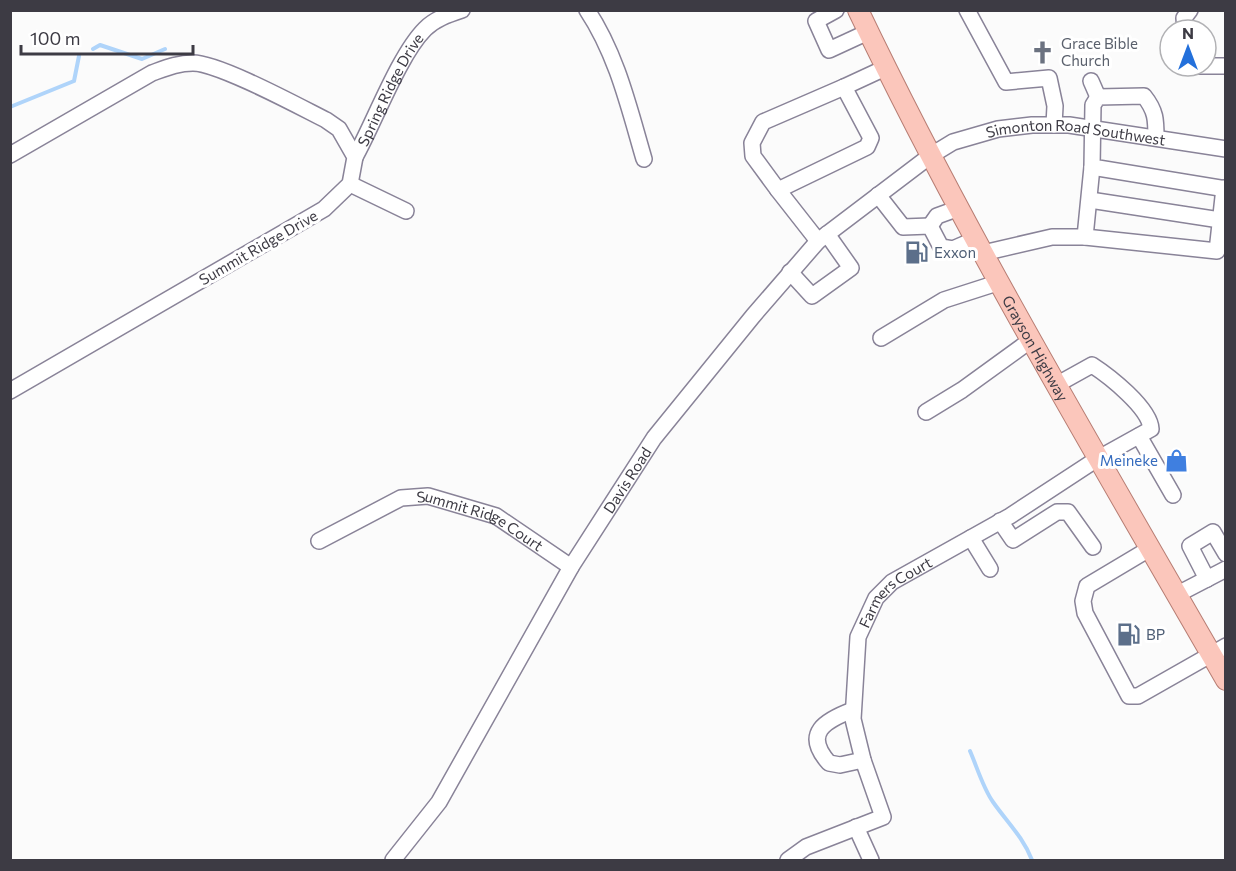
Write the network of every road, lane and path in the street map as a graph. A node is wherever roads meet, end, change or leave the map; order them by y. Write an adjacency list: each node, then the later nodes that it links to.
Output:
1 (462, 10): 19 (street, Spring Ridge Drive)
2 (587, 10): 20 (street)
3 (836, 10): 6 (street)
4 (858, 10): 6 (main road, Grayson Highway)
5 (967, 10): 13 (street)
6 (868, 32): 7 (main road, Grayson Highway)
7 (885, 68): 9 (street); 18 (main road, Grayson Highway)
8 (1091, 81): 10 (street)
9 (844, 87): 11 (street); 24 (street)
10 (1098, 97): 14 (street); 15 (street)
11 (804, 103): 12 (street); 12 (street)
12 (775, 122): 24 (street)
13 (1054, 125): 14 (street, Simonton Road Southwest); 18 (street, Simonton Road Southwest)
14 (1092, 128): 15 (street, Simonton Road Southwest); 21 (street)
15 (1155, 138): 16 (street, Simonton Road Southwest)
16 (1226, 149)
17 (10, 154): 19 (street)
18 (930, 156): 25 (street, Davis Road); 27 (main road, Grayson Highway)
19 (355, 157): 22 (street)
20 (644, 159)
21 (1092, 167): 23 (street); 26 (street)
22 (350, 184): 28 (street); 39 (street, Summit Ridge Drive)
23 (1225, 189): 29 (street)
24 (778, 190): 32 (street)
25 (878, 195): 30 (street); 32 (street, Davis Road)
26 (1090, 200): 29 (street); 31 (street)
27 (959, 208): 30 (street); 33 (main road, Grayson Highway)
28 (406, 211)
29 (1220, 220): 31 (street)
30 (930, 226): 33 (street)
31 (1085, 237): 33 (street)
32 (822, 238): 34 (street, Davis Road); 34 (street)
33 (980, 246): 35 (main road, Grayson Highway)
34 (790, 272): 52 (street, Davis Road)
35 (1000, 282): 36 (street); 37 (main road, Grayson Highway)
36 (881, 338)
37 (1031, 340): 38 (main road, Grayson Highway); 40 (street)
38 (1056, 384): 41 (street); 42 (main road, Grayson Highway)
39 (10, 391)
40 (926, 412)
41 (1139, 436): 42 (street, Farmers Court); 44 (street)
42 (1097, 459): 43 (street, Farmers Court); 50 (main road, Grayson Highway)
43 (1045, 494): 45 (street); 46 (street, Farmers Court)
44 (1173, 495)
45 (1057, 512): 46 (street); 49 (street)
46 (1000, 521): 47 (street, Farmers Court)
47 (971, 538): 53 (street); 59 (street, Farmers Court)
48 (319, 541): 52 (street, Summit Ridge Court)
49 (1093, 547)
50 (1149, 549): 56 (main road, Grayson Highway); 57 (street)
51 (1226, 554): 55 (street)
52 (571, 567): 62 (street, Davis Road)
53 (990, 569)
54 (1226, 569): 55 (street)
55 (1207, 579): 56 (street)
56 (1176, 595): 57 (main road, Grayson Highway)
57 (1218, 650): 58 (main road, Grayson Highway)
58 (1226, 680)
59 (853, 710): 60 (street, Farmers Court); 60 (street)
60 (862, 760): 61 (street, Farmers Court)
61 (856, 827): 63 (street); 64 (street)
62 (393, 861)
63 (788, 861)
64 (871, 861)

